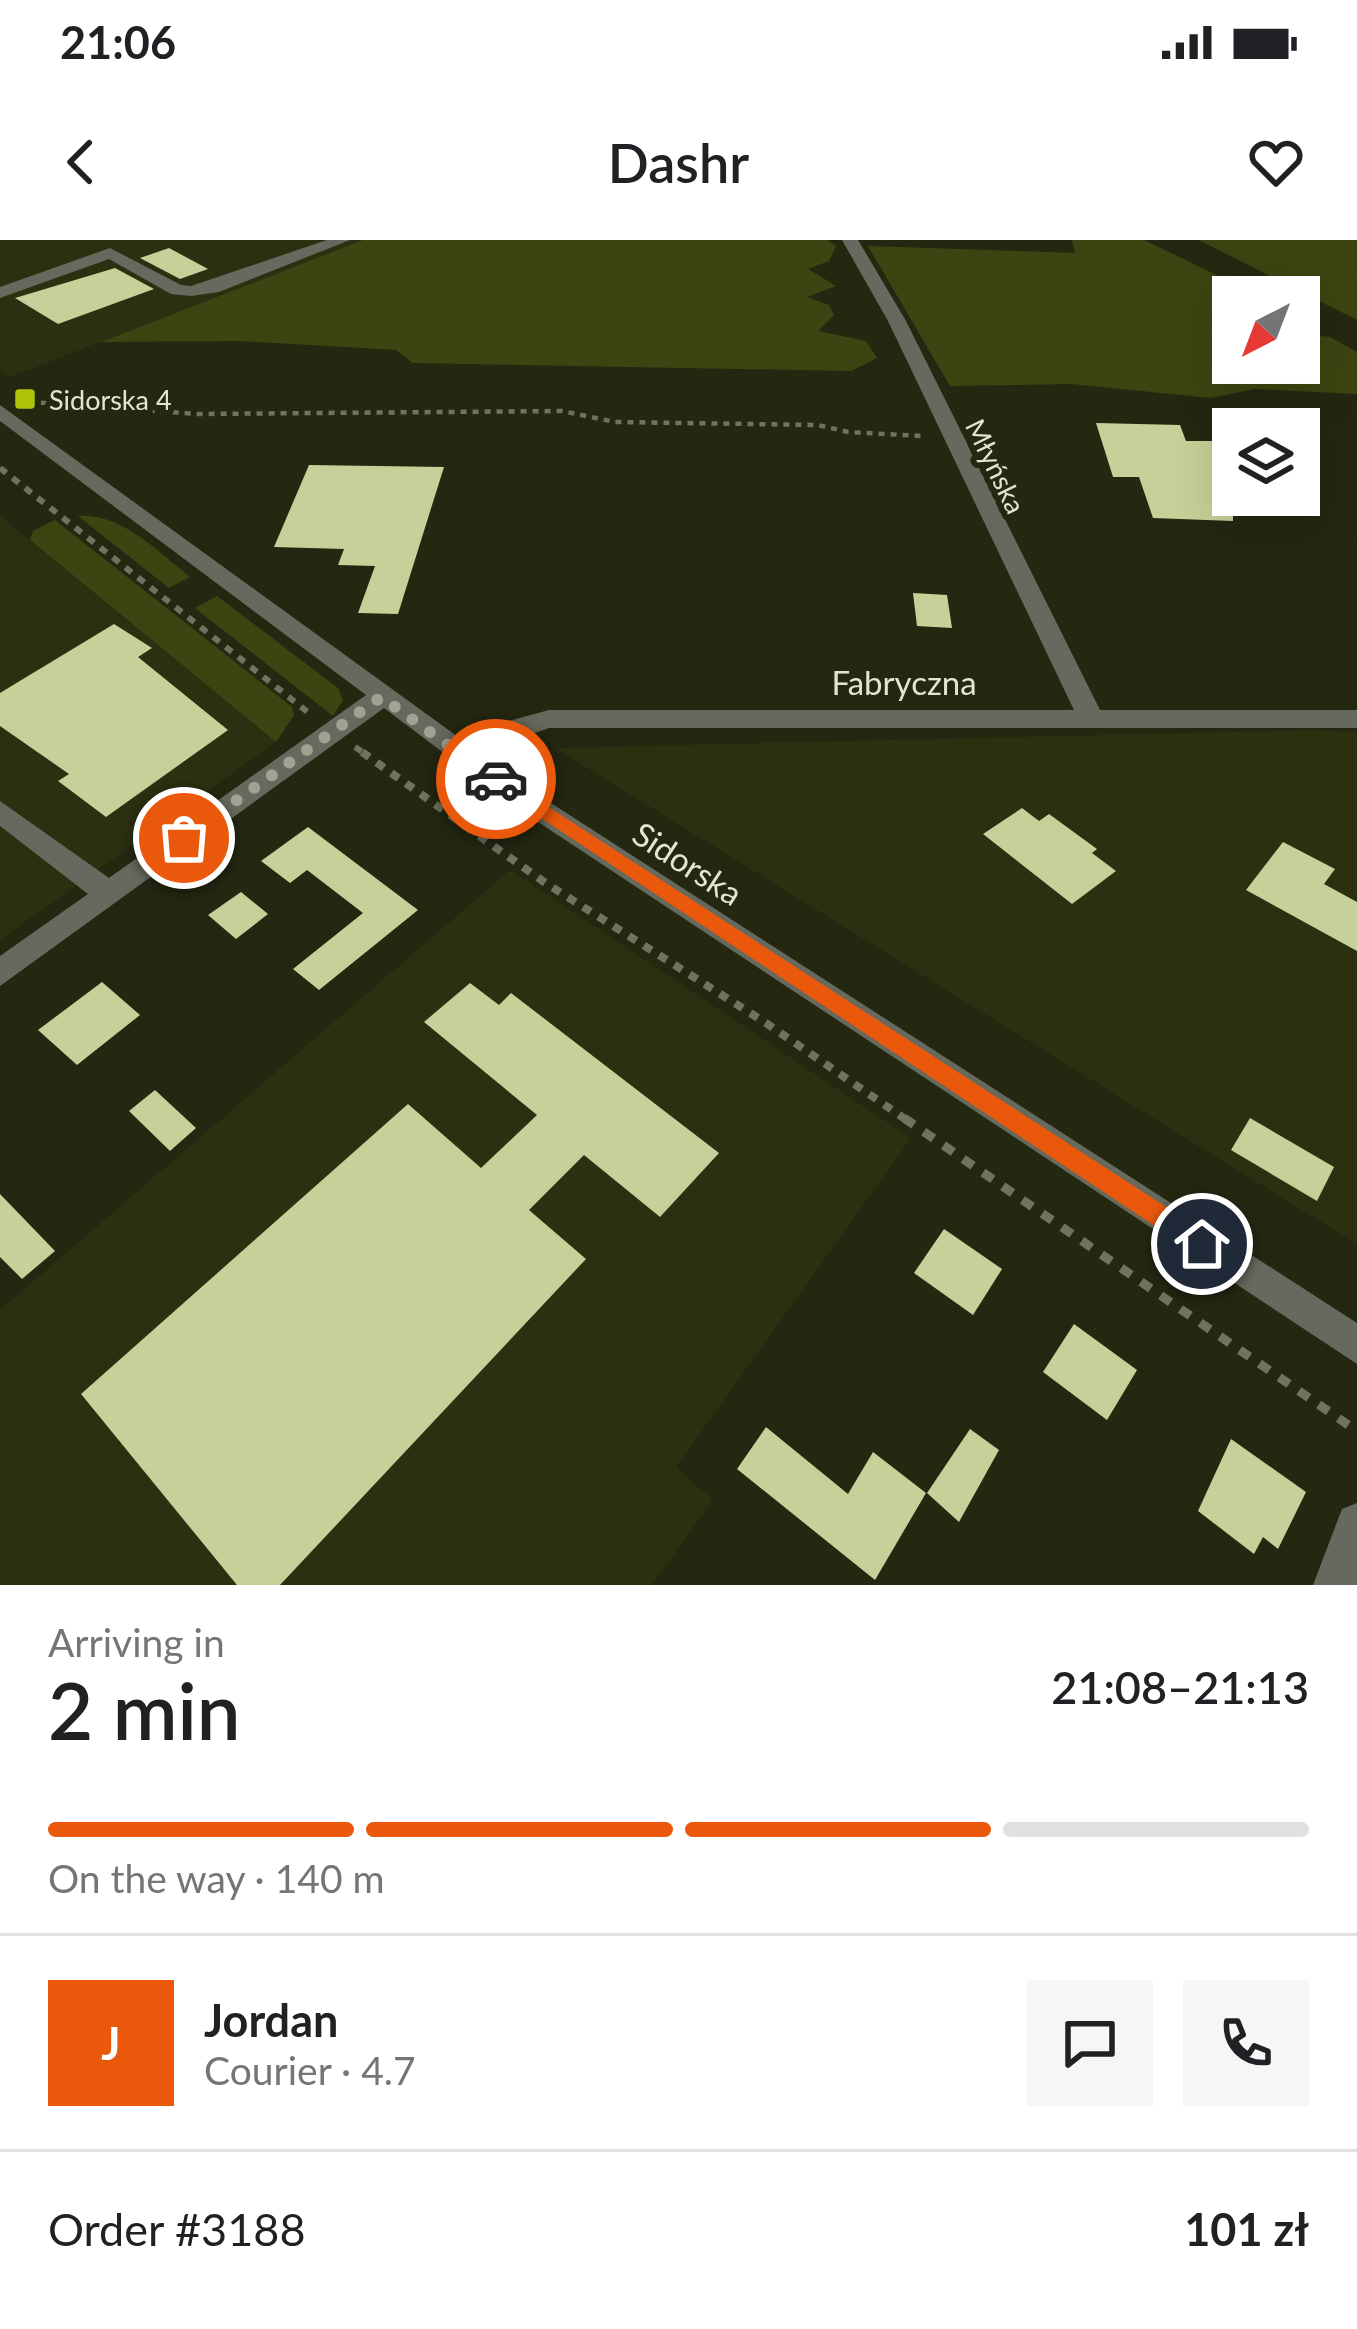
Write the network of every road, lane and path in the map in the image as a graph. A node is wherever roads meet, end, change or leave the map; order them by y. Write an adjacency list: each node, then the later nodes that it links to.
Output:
1 (342, 240): 3 (street)
2 (850, 240): 5 (street, Młyńska)
3 (0, 292)
4 (11, 408): 5 (path); 7 (street, Sidorska)
5 (952, 439): 8 (street, Młyńska)
6 (0, 468): 10 (path)
7 (381, 697): 12 (street, Sidorska); 14 (street)
8 (1090, 718): 9 (street, Fabryczna); 12 (street, Fabryczna)
9 (1357, 719)
10 (322, 723)
11 (346, 741): 17 (path)
12 (457, 752): 16 (street, Sidorska)
13 (0, 811): 14 (street)
14 (109, 894): 15 (street)
15 (0, 973)
16 (1357, 1346)
17 (1357, 1431)
18 (1357, 1524): 19 (street)
19 (1334, 1585)

